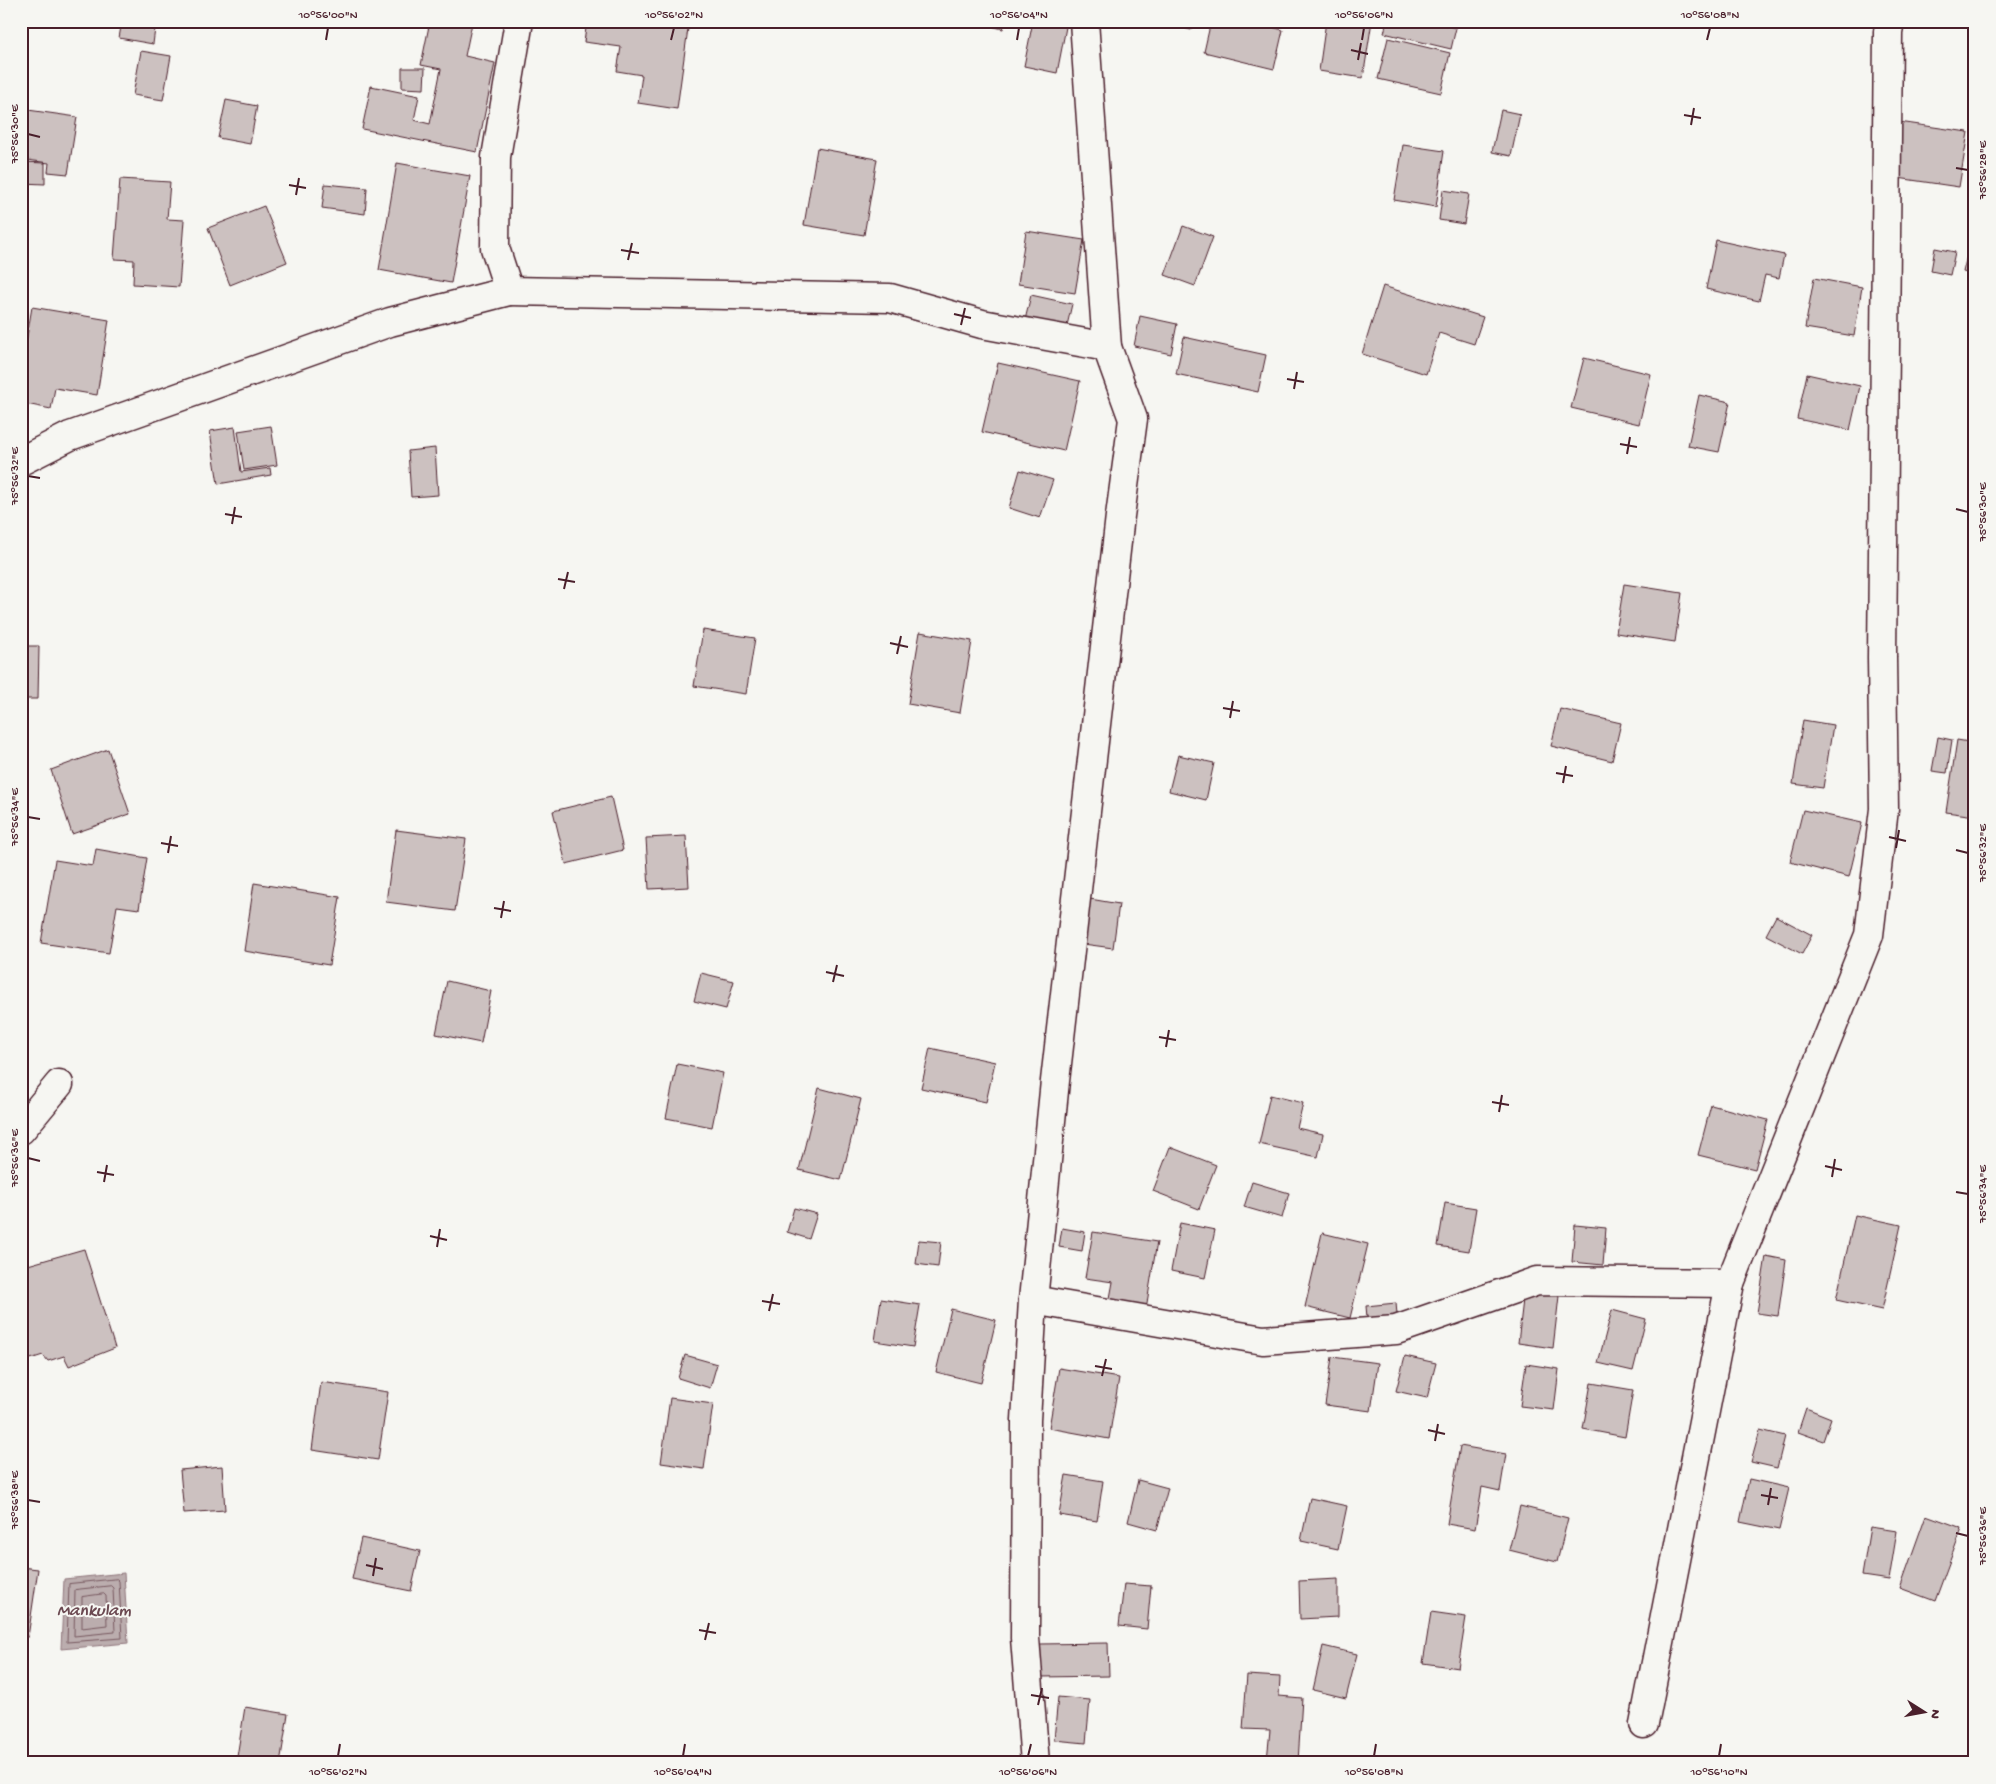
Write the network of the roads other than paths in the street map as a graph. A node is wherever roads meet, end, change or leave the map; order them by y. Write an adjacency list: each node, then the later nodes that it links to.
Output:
1 (518, 21): 4 (street)
2 (1084, 21): 5 (street)
3 (1890, 21): 9 (street)
4 (509, 291): 5 (street); 6 (street)
5 (1107, 347): 10 (street)
6 (21, 461)
7 (59, 1084): 8 (street)
8 (21, 1130)
9 (1730, 1283): 10 (street); 11 (street)
10 (1033, 1300): 12 (street)
11 (1644, 1724)
12 (1034, 1763)

